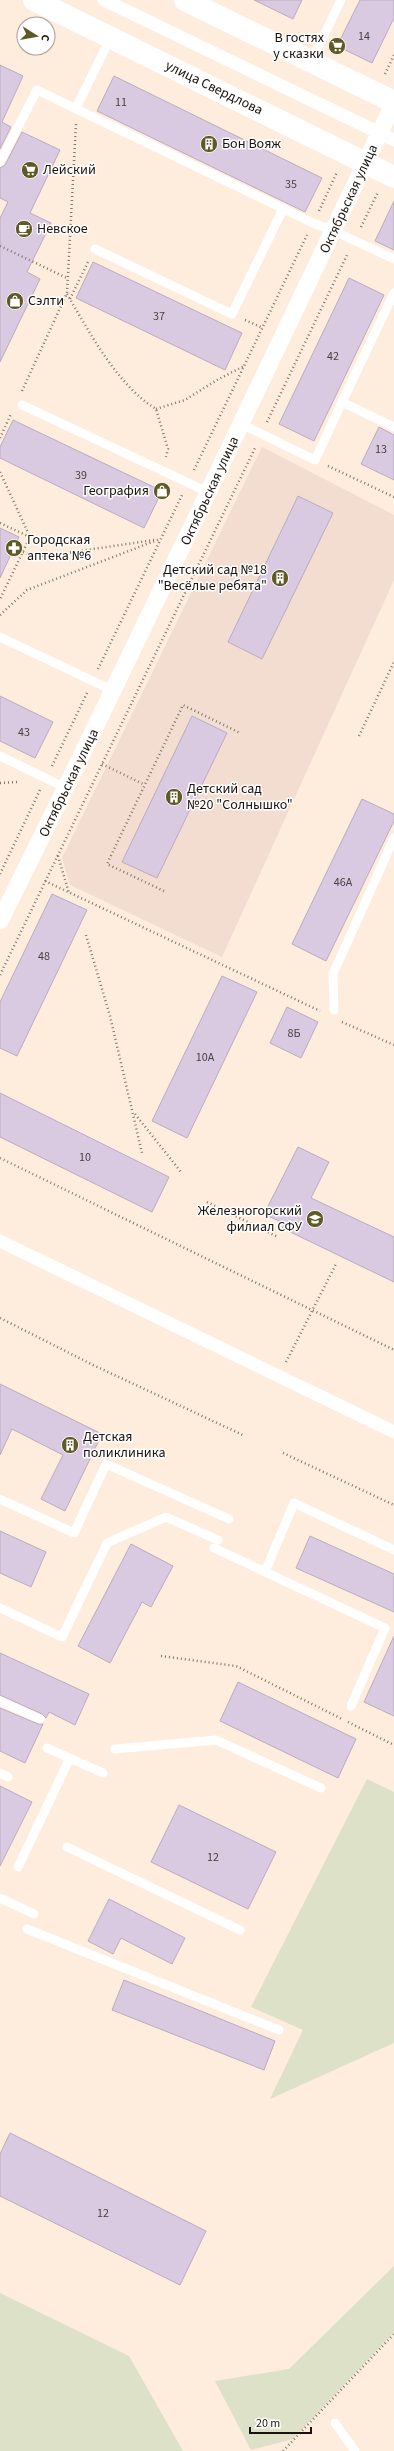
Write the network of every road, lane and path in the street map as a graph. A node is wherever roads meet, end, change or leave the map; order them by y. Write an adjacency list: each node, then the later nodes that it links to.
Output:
1 (34, 0): 5 (street, улица Свердлова)
2 (104, 0): 10 (street)
3 (185, 0): 7 (street)
4 (341, 0): 7 (lane)
5 (111, 38): 9 (lane); 11 (street, улица Свердлова)
6 (394, 54): 8 (path)
7 (311, 62): 8 (street)
8 (388, 99): 10 (street, Октябрьская улица)
9 (76, 108): 12 (lane); 15 (lane); 22 (path)
10 (387, 136): 13 (street, Октябрьская улица)
11 (346, 153): 13 (street, улица Свердлова); 16 (path)
12 (0, 162)
13 (366, 163): 14 (street, улица Свердлова); 17 (street, Октябрьская улица)
14 (391, 175): 18 (path)
15 (283, 209): 16 (lane); 26 (lane)
16 (313, 223): 17 (lane); 27 (path)
17 (334, 231): 18 (lane); 34 (street, Октябрьская улица)
18 (354, 240): 21 (lane); 36 (path)
19 (0, 246): 22 (path)
20 (95, 249): 25 (path); 26 (lane)
21 (394, 259)
22 (68, 278): 23 (path)
23 (67, 293): 25 (path); 29 (path)
24 (394, 293): 30 (lane)
25 (70, 300): 33 (path)
26 (232, 314): 27 (path)
27 (262, 328): 28 (path)
28 (244, 366): 33 (path); 41 (path)
29 (20, 395)
30 (342, 402): 35 (lane); 38 (lane)
31 (22, 405): 39 (lane)
32 (13, 409): 37 (path)
33 (156, 409): 39 (path)
34 (241, 424): 36 (lane); 42 (street, Октябрьская улица)
35 (394, 427)
36 (261, 434): 38 (lane); 57 (path)
37 (0, 438)
38 (315, 460): 43 (path)
39 (163, 471): 41 (lane)
40 (0, 472): 45 (path)
41 (188, 483): 42 (lane); 46 (path)
42 (210, 493): 53 (street, Октябрьская улица)
43 (394, 497)
44 (0, 523): 45 (path)
45 (30, 537): 47 (path)
46 (161, 539): 47 (path); 49 (path); 52 (path)
47 (23, 552): 48 (path)
48 (0, 599)
49 (0, 615)
50 (0, 637): 52 (lane)
51 (394, 662): 55 (path)
52 (92, 681): 53 (lane); 58 (path)
53 (114, 691): 60 (street, Октябрьская улица)
54 (240, 733): 59 (path)
55 (359, 736)
56 (0, 756): 58 (lane)
57 (102, 764): 59 (path); 62 (path)
58 (46, 778): 60 (lane); 63 (path)
59 (145, 784): 66 (path)
60 (66, 788): 67 (street, Октябрьская улица)
61 (394, 838): 71 (lane)
62 (58, 855): 64 (path); 65 (path)
63 (0, 874)
64 (45, 882): 65 (path); 69 (path)
65 (69, 892): 70 (path)
66 (164, 892)
67 (0, 921)
68 (86, 936): 72 (path)
69 (0, 975)
70 (263, 984)
71 (334, 1010)
72 (133, 1112): 73 (path); 75 (path)
73 (142, 1153)
74 (0, 1158): 80 (path)
75 (181, 1172)
76 (207, 1202): 77 (path)
77 (278, 1237)
78 (0, 1241): 83 (street)
79 (336, 1264): 80 (path)
80 (312, 1310): 82 (path); 83 (path)
81 (0, 1318): 85 (path)
82 (394, 1350)
83 (280, 1376): 84 (street)
84 (394, 1432)
85 (245, 1436)
86 (283, 1453): 88 (path)
87 (0, 1499): 89 (lane)
88 (394, 1505)
89 (229, 1519)
90 (218, 1540): 94 (lane)
91 (214, 1548): 93 (lane)
92 (394, 1550): 93 (lane)
93 (265, 1572): 97 (lane)
94 (0, 1608)
95 (161, 1656): 99 (path)
96 (0, 1701): 98 (lane)
97 (351, 1706)
98 (40, 1719)
99 (394, 1744)
100 (47, 1748): 102 (lane)
101 (115, 1750): 104 (lane)
102 (70, 1758): 103 (lane); 106 (lane)
103 (103, 1773)
104 (321, 1788)
105 (67, 1847): 110 (lane)
106 (18, 1867)
107 (0, 1898): 108 (lane)
108 (34, 1914)
109 (27, 1929): 111 (lane)
110 (240, 1930)
111 (279, 2030)
112 (394, 2334): 114 (path)
113 (335, 2423): 115 (lane)
114 (283, 2451)
115 (355, 2451)

